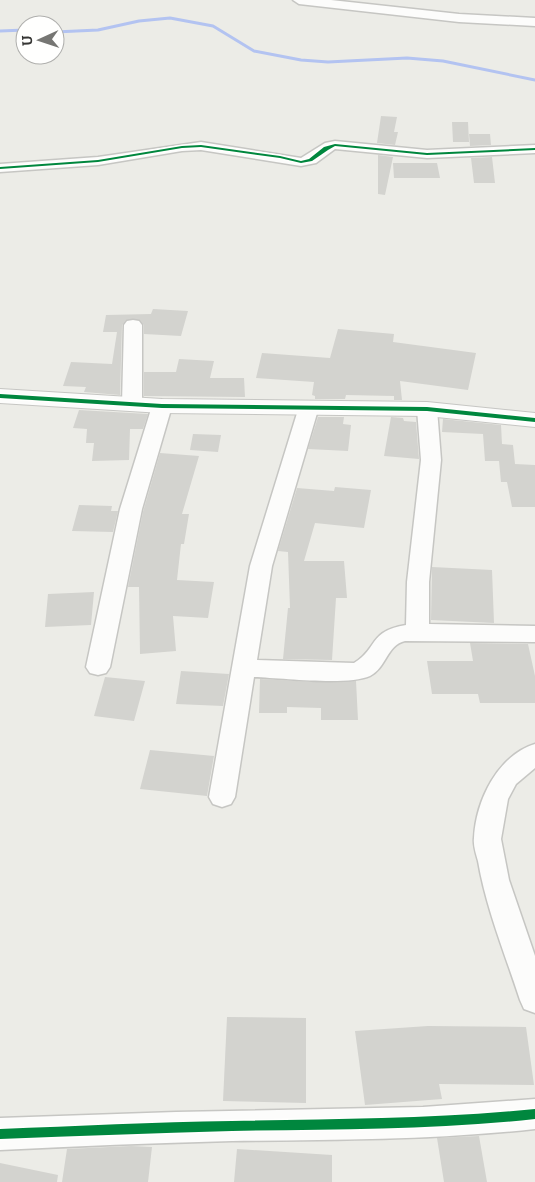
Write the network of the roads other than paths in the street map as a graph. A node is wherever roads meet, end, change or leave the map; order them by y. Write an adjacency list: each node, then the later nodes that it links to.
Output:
1 (299, 0): 2 (street)
2 (535, 22)
3 (535, 149): 4 (street)
4 (0, 168)
5 (134, 325): 7 (street)
6 (0, 396): 7 (street)
7 (132, 404): 8 (street)
8 (162, 406): 10 (street); 14 (street)
9 (428, 409): 10 (street); 11 (street); 12 (street)
10 (308, 410): 15 (street)
11 (535, 420)
12 (417, 632): 13 (street); 15 (street)
13 (535, 634)
14 (98, 667)
15 (243, 668): 17 (street)
16 (535, 754): 18 (street)
17 (222, 797)
18 (535, 1000)
19 (535, 1114): 20 (street)
20 (0, 1134)

